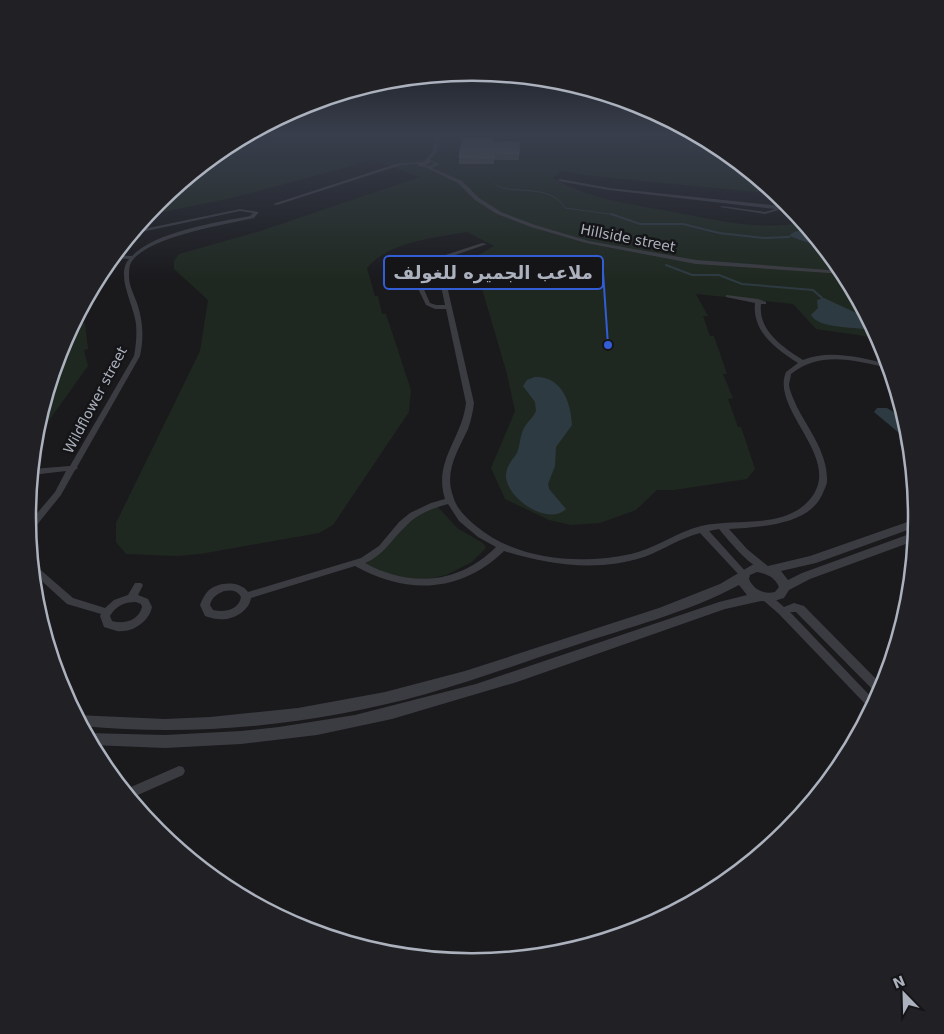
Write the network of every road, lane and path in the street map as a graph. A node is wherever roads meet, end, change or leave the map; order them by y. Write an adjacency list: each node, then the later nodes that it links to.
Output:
1 (342, 183): 5 (street, Hillside street)
2 (461, 183): 8 (street, Hillside street)
3 (467, 183): 8 (street, Hillside street)
4 (577, 183): 6 (street)
5 (275, 204)
6 (780, 209)
7 (143, 231): 11 (street)
8 (556, 232): 13 (street, Hillside street); 14 (street, Hillside street)
9 (484, 244): 12 (street)
10 (122, 257): 11 (street)
11 (132, 258): 19 (street, Wildflower street)
12 (438, 260): 16 (street); 16 (street)
13 (829, 268)
14 (832, 272)
15 (728, 296): 17 (street)
16 (449, 308): 21 (street)
17 (803, 363): 18 (street); 23 (street)
18 (880, 365)
19 (74, 468): 20 (street, Wildflower street); 22 (street, Wildflower street)
20 (39, 471)
21 (450, 501): 29 (street); 30 (street)
22 (36, 521)
23 (721, 526): 25 (street); 27 (street)
24 (908, 526): 31 (street)
25 (702, 529): 28 (street); 29 (street)
26 (907, 539): 35 (street)
27 (736, 542): 28 (street); 31 (street)
28 (717, 545): 33 (street)
29 (502, 547): 30 (street)
30 (357, 563): 36 (street)
31 (764, 567): 33 (street); 35 (street)
32 (40, 575): 40 (street)
33 (744, 576): 37 (street); 43 (street)
34 (138, 585): 38 (street)
35 (785, 587): 37 (street)
36 (246, 596)
37 (763, 596): 39 (street); 44 (street)
38 (131, 598): 40 (street); 40 (street)
39 (782, 611): 41 (street); 42 (street)
40 (107, 612)
41 (875, 684)
42 (867, 700)
43 (87, 720)
44 (97, 738)
45 (179, 771): 46 (street)
46 (133, 791)

